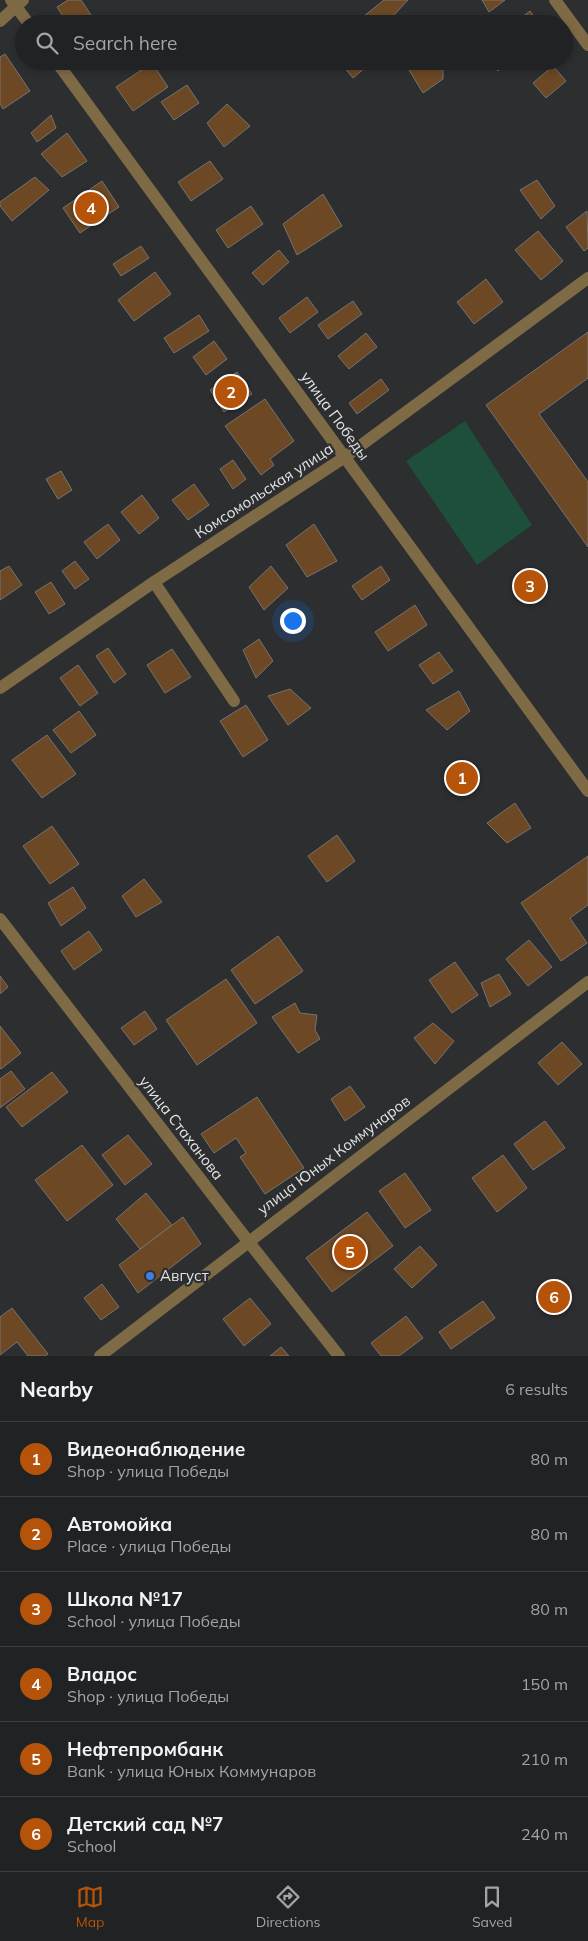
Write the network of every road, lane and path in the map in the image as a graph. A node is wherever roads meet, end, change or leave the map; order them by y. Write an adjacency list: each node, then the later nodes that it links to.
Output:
1 (554, 0): 4 (street)
2 (17, 2): 3 (street); 5 (street)
3 (24, 15)
4 (565, 15)
5 (0, 21)
6 (573, 25): 7 (street)
7 (588, 45)
8 (63, 70): 10 (street, улица Победы)
9 (588, 278): 10 (street, Комсомольская улица)
10 (345, 457): 11 (street, Комсомольская улица); 14 (street, улица Победы)
11 (154, 582): 12 (street, Комсомольская улица); 13 (street)
12 (0, 688)
13 (234, 701)
14 (588, 791)
15 (0, 919): 17 (street, улица Стаханова)
16 (588, 982): 17 (street, улица Юных Коммунаров)
17 (248, 1241): 18 (street, улица Юных Коммунаров); 19 (street, улица Стаханова)
18 (100, 1356)
19 (339, 1356)

